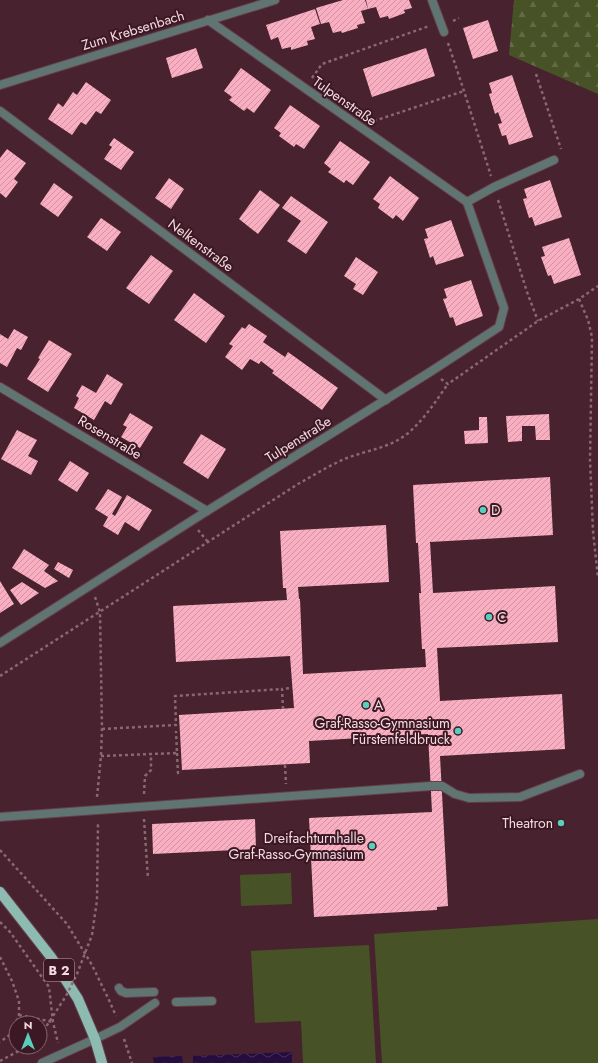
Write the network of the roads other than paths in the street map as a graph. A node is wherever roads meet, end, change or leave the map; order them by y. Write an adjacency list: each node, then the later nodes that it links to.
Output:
1 (275, 0): 3 (street, Zum Krebsenbach)
2 (432, 0): 4 (street)
3 (208, 20): 5 (street, Zum Krebsenbach); 8 (street, Tulpenstraße)
4 (443, 29)
5 (0, 85)
6 (0, 111): 10 (street, Nelkenstraße)
7 (554, 160): 8 (street)
8 (467, 202): 10 (street, Tulpenstraße)
9 (0, 386): 11 (street, Rosenstraße)
10 (386, 400): 11 (street, Tulpenstraße)
11 (207, 511): 12 (street, Tulpenstraße)
12 (0, 643)
13 (580, 774): 14 (street)
14 (0, 817)
15 (0, 892): 21 (main road, B 2)
16 (119, 988): 17 (street)
17 (154, 992)
18 (212, 1001): 19 (street)
19 (176, 1002)
20 (155, 1003): 21 (street)
21 (95, 1039): 22 (street); 23 (main road, B 2)
22 (42, 1063)
23 (102, 1063)

